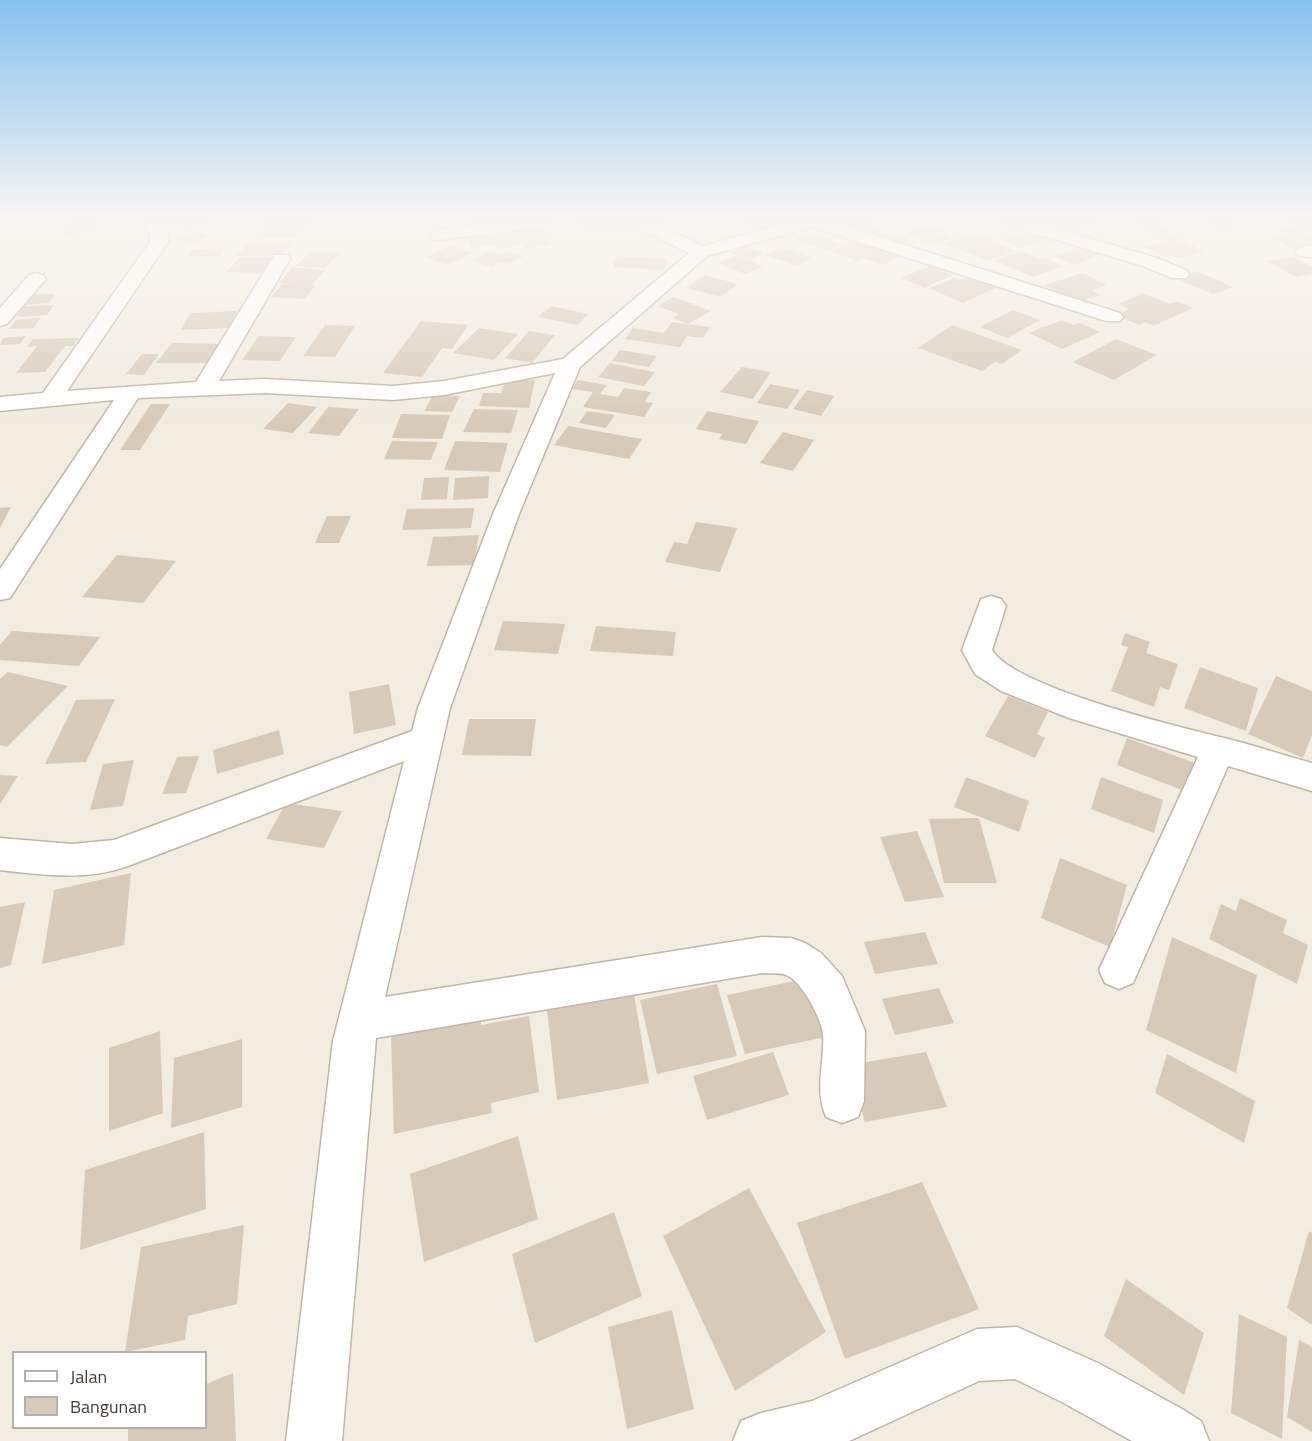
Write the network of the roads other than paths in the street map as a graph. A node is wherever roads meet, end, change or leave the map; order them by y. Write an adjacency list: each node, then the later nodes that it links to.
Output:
1 (27, 289): 7 (street)
2 (126, 289): 11 (street)
3 (262, 289): 9 (street)
4 (657, 289): 8 (street)
5 (1026, 289): 6 (street)
6 (1113, 317)
7 (0, 320)
8 (570, 364): 9 (street); 15 (street)
9 (204, 388): 10 (street)
10 (131, 392): 11 (street); 13 (street)
11 (50, 399): 12 (street)
12 (0, 404)
13 (0, 591)
14 (991, 606): 16 (street)
15 (427, 739): 18 (street); 20 (street)
16 (1218, 749): 17 (street); 19 (street)
17 (1312, 777)
18 (0, 854)
19 (1119, 970)
20 (359, 1021): 21 (street); 22 (street)
21 (842, 1101)
22 (315, 1441)
23 (761, 1441): 24 (street)
24 (1181, 1441)

